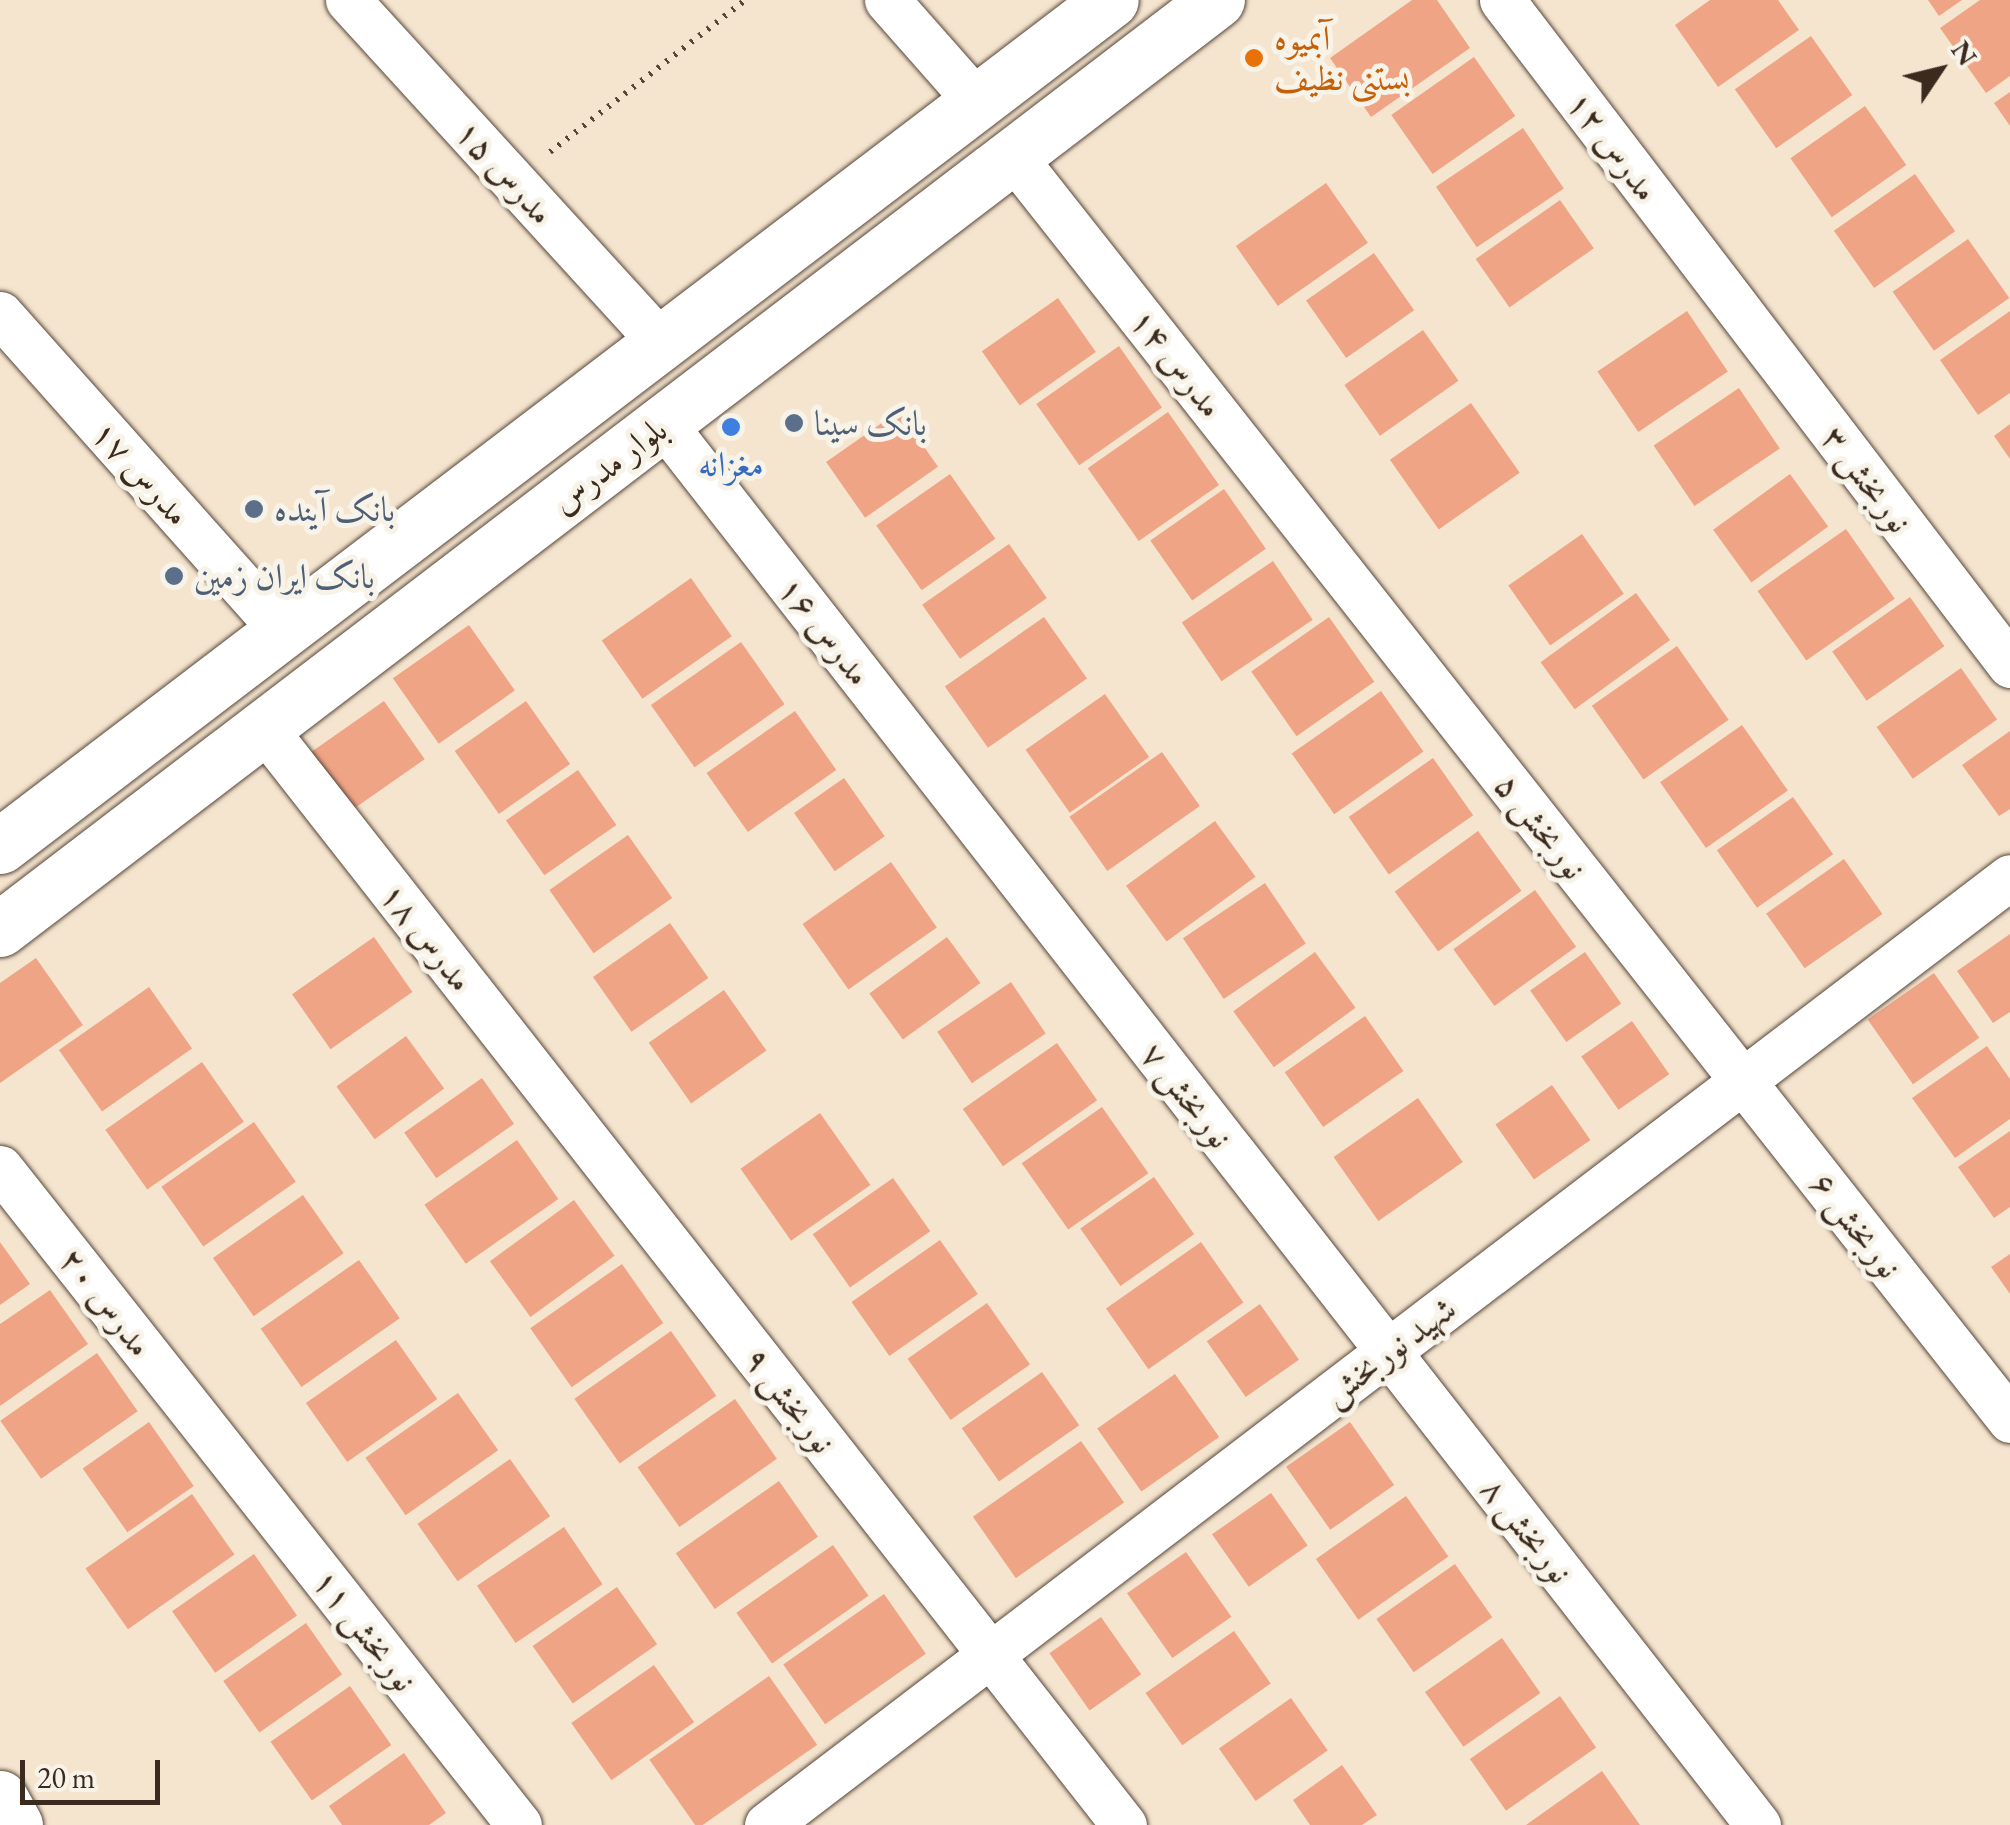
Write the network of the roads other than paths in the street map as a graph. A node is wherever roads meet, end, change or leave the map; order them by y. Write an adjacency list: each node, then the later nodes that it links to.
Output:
1 (348, 0): 10 (street, مدرس ۱۵)
2 (888, 0): 6 (street)
3 (1111, 0): 6 (main road, بلوار مدرس)
4 (1217, 0): 7 (main road, بلوار مدرس)
5 (1502, 0): 8 (street, مدرس ۱۲)
6 (977, 102): 10 (main road, بلوار مدرس)
7 (1013, 156): 11 (main road, بلوار مدرس); 12 (street, مدرس ۱۴)
8 (1725, 292): 14 (street, نوربخش ۳)
9 (0, 314): 13 (street, مدرس ۱۷)
10 (661, 344): 13 (main road, بلوار مدرس)
11 (663, 423): 15 (main road, بلوار مدرس); 16 (street, مدرس ۱۶)
12 (1340, 571): 20 (street, نوربخش ۵)
13 (282, 631): 17 (main road, بلوار مدرس)
14 (2010, 665)
15 (264, 728): 19 (main road, بلوار مدرس); 21 (street, مدرس ۱۸)
16 (986, 838): 23 (street, نوربخش ۷)
17 (0, 846)
18 (2010, 877): 20 (street, شهید نوربخش)
19 (0, 929)
20 (1742, 1081): 23 (street, شهید نوربخش); 24 (street, نوربخش ۶)
21 (590, 1145): 26 (street, نوربخش ۹)
22 (0, 1168): 25 (street, مدرس ۲۰)
23 (1388, 1352): 26 (street, شهید نوربخش); 32 (street, نوربخش ۸)
24 (2010, 1420)
25 (212, 1436): 29 (street, نوربخش ۱۱)
26 (990, 1655): 30 (street, شهید نوربخش); 31 (street, نوربخش ۹)
27 (0, 1798): 28 (main road)
28 (15, 1825)
29 (519, 1825)
30 (767, 1825)
31 (1124, 1825)
32 (1758, 1825)

